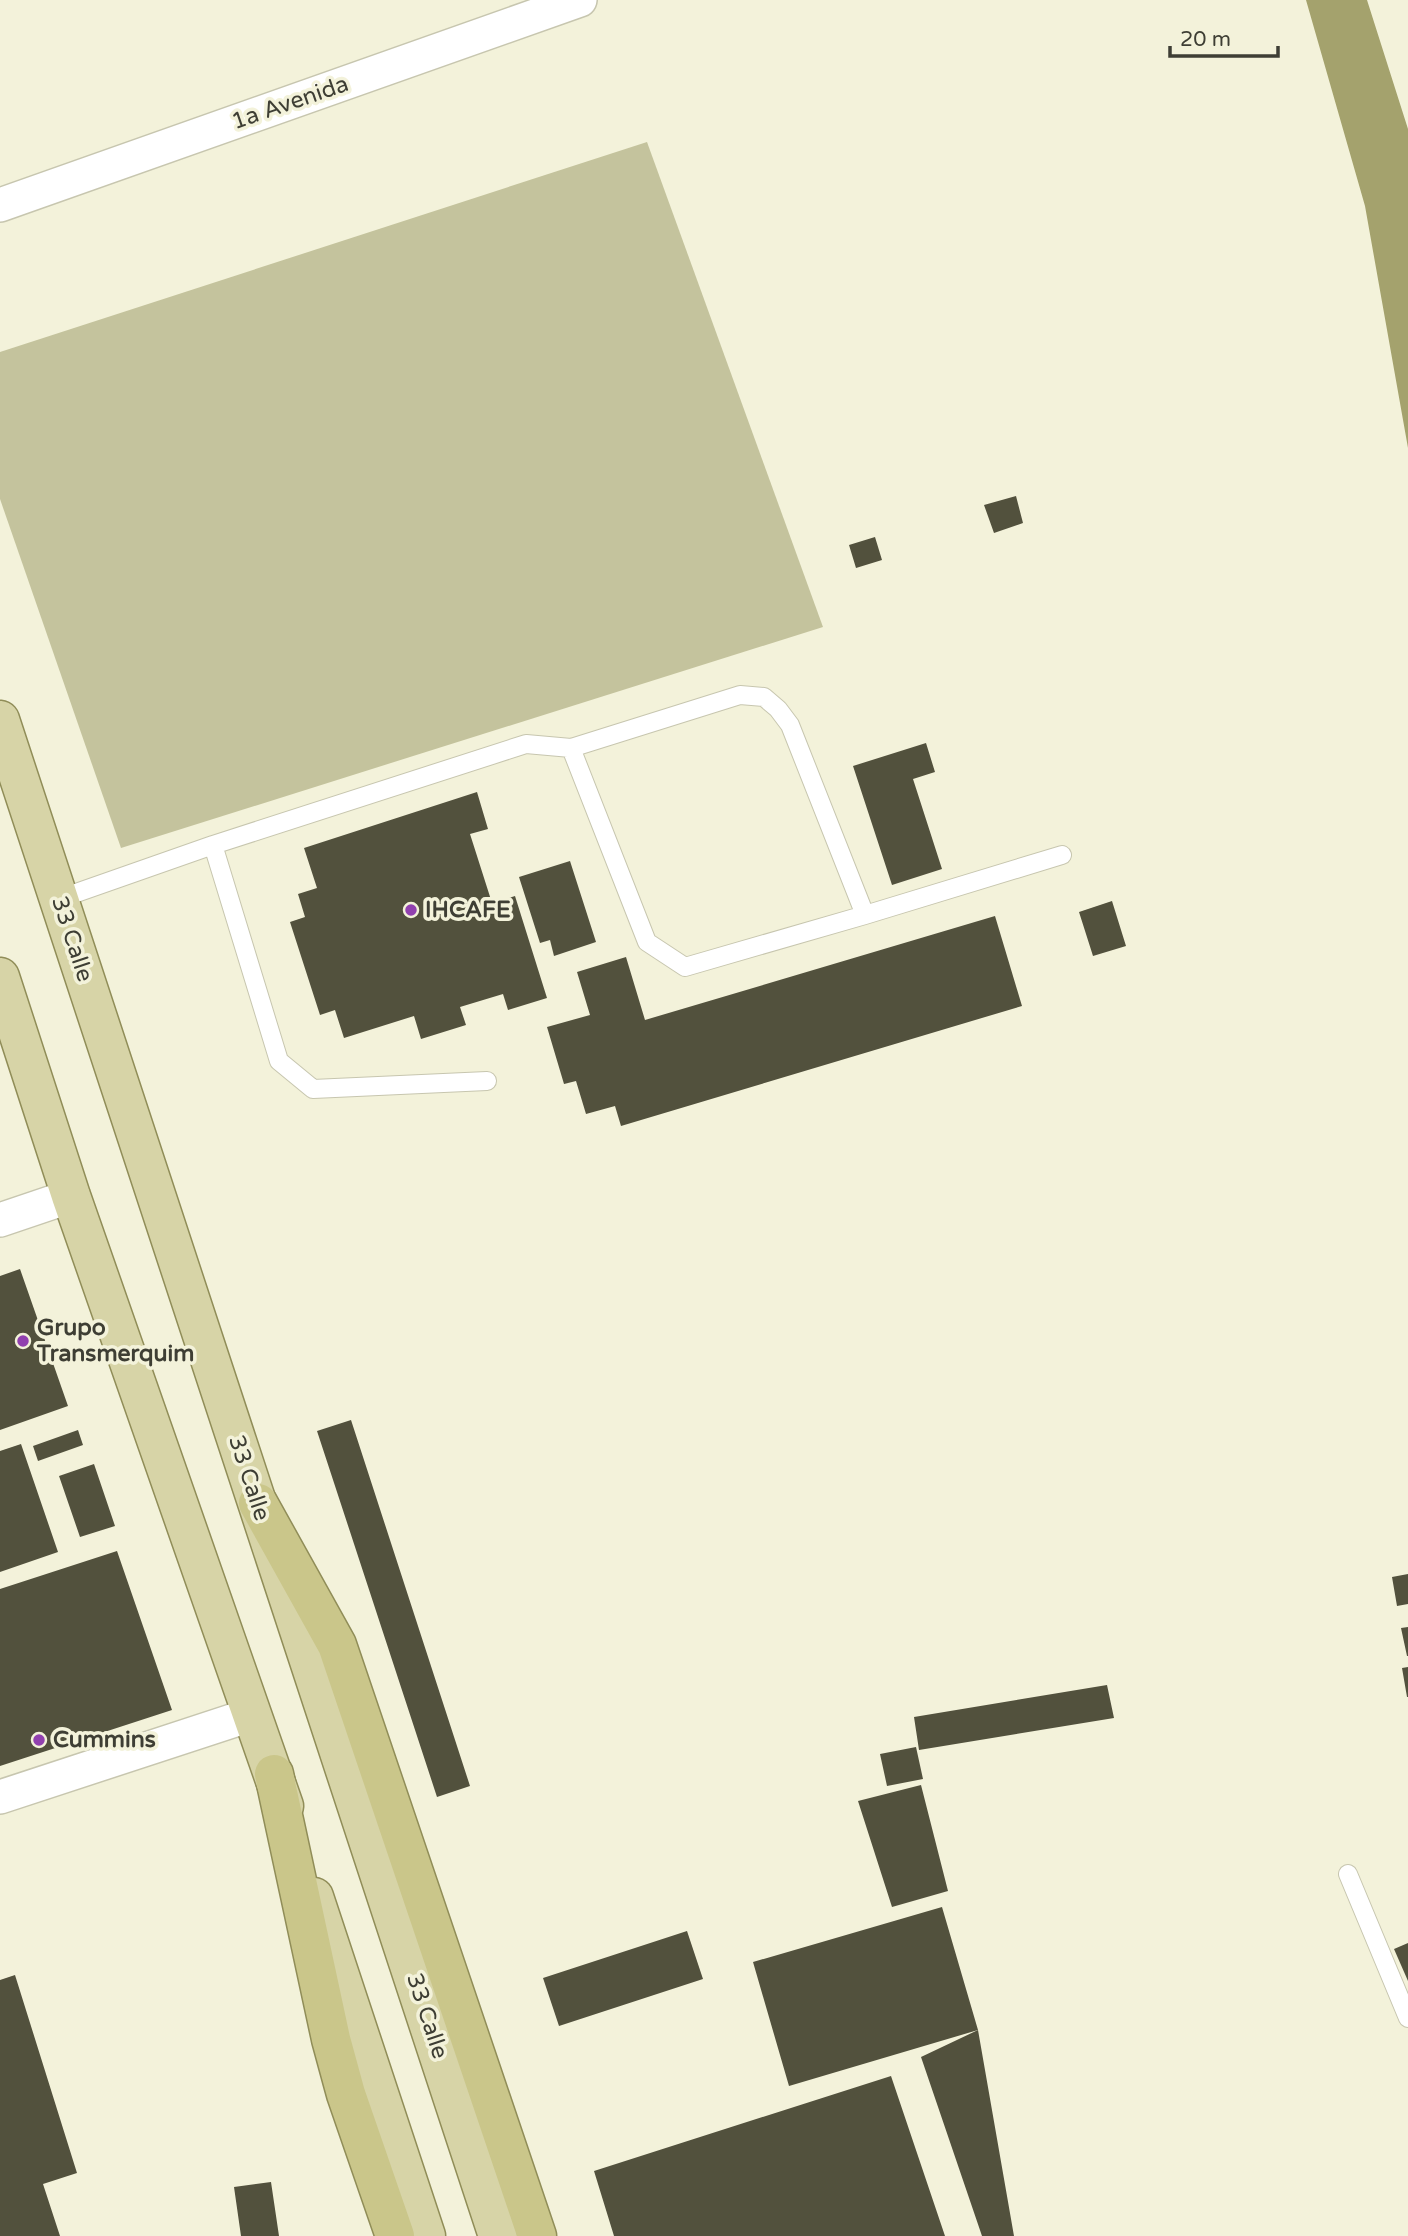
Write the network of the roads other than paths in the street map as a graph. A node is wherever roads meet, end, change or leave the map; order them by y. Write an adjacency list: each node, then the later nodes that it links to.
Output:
1 (580, 0): 2 (street, 1a Avenida)
2 (0, 205)
3 (0, 720): 7 (main road, 33 Calle)
4 (571, 748): 5 (lane); 8 (lane); 8 (lane)
5 (214, 845): 7 (lane); 10 (lane)
6 (1062, 855): 8 (lane)
7 (59, 899): 13 (main road, 33 Calle)
8 (864, 915)
9 (0, 977): 11 (main road)
10 (487, 1081)
11 (71, 1196): 12 (street); 14 (main road)
12 (0, 1220)
13 (258, 1503): 21 (main road, 33 Calle); 22 (highway)
14 (253, 1714): 15 (main road); 16 (street)
15 (274, 1774): 19 (highway); 20 (main road)
16 (0, 1797)
17 (1348, 1874): 18 (lane)
18 (1408, 2018)
19 (395, 2236)
20 (426, 2236)
21 (498, 2236)
22 (537, 2236)

